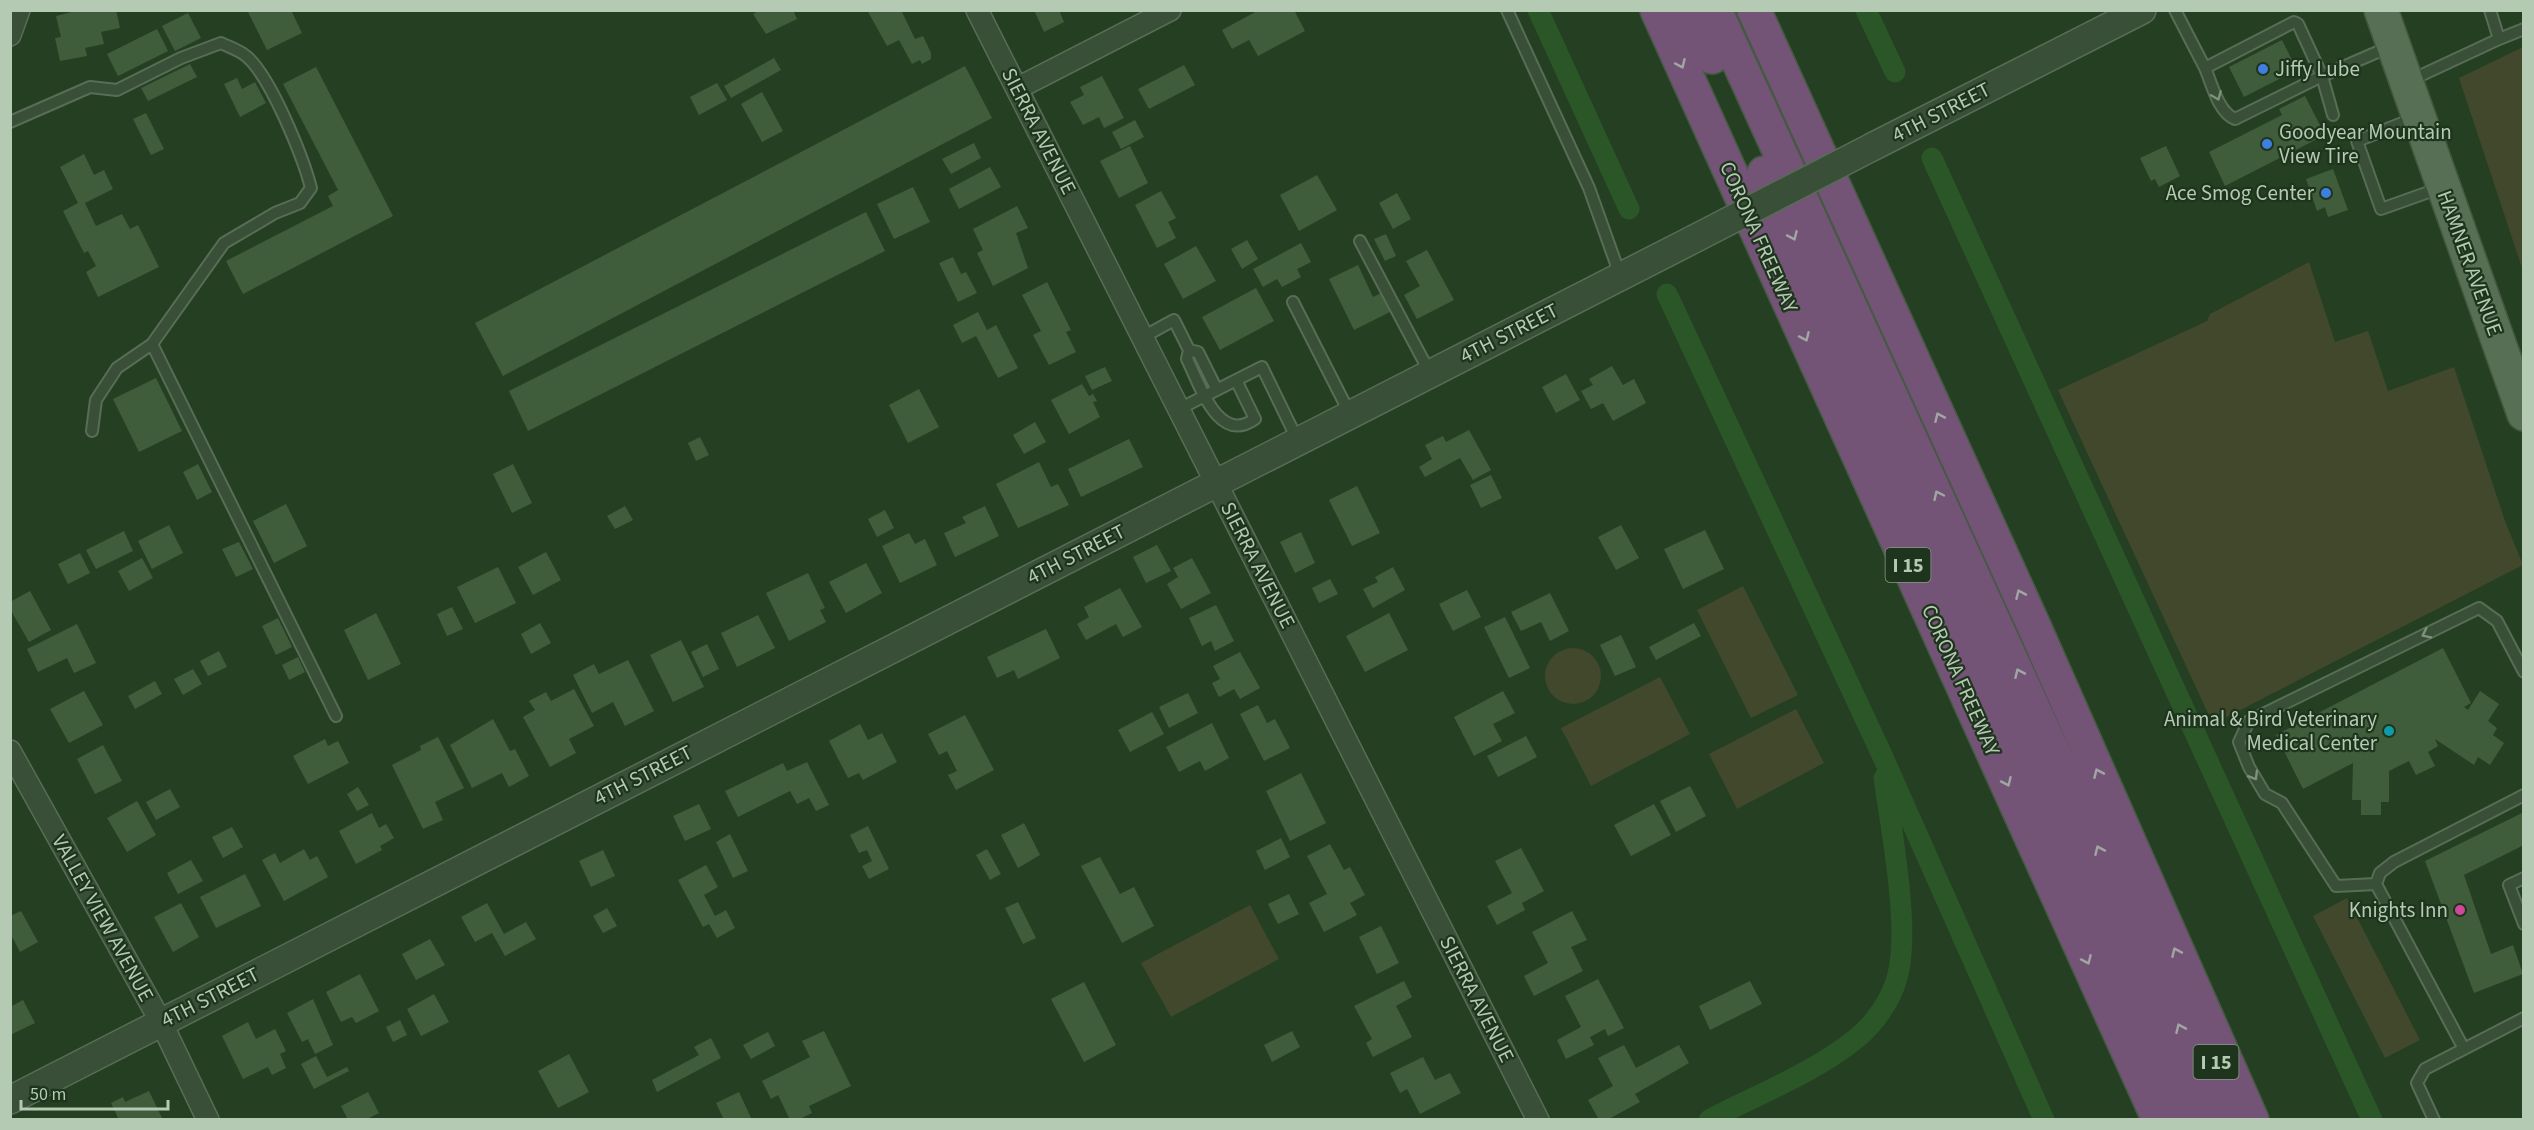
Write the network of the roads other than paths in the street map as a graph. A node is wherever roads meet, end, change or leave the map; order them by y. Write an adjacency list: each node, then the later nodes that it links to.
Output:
1 (19, 10): 14 (street)
2 (977, 10): 20 (street, SIERRA AVENUE)
3 (1170, 10): 20 (street)
4 (1507, 10): 26 (lane)
5 (1656, 10): 51 (highway, CORONA FREEWAY / I 15, one-way to 51)
6 (1690, 10): 58 (highway, one-way to 58)
7 (1715, 10): 59 (highway, one-way to 7)
8 (1754, 10): 48 (highway, I 15, one-way to 8)
9 (2175, 10): 17 (lane)
10 (2380, 10): 16 (main road, HAMNER AVENUE)
11 (2490, 10): 15 (lane)
12 (2132, 13): 26 (street, 4TH STREET, bridge)
13 (2523, 28): 15 (lane)
14 (10, 35)
15 (2499, 39): 19 (lane)
16 (2393, 45): 18 (lane); 19 (main road, HAMNER AVENUE)
17 (2205, 68): 18 (lane, one-way to 18); 18 (lane)
18 (2322, 76): 21 (lane)
19 (2406, 82): 22 (main road, HAMNER AVENUE)
20 (1018, 88): 28 (street, SIERRA AVENUE)
21 (2333, 115)
22 (2418, 117): 24 (main road, HAMNER AVENUE); 24 (lane)
23 (10, 122): 29 (lane)
24 (2443, 187): 37 (main road, HAMNER AVENUE)
25 (1360, 241): 31 (lane)
26 (1625, 274): 31 (street, 4TH STREET)
27 (1293, 302): 36 (lane)
28 (1143, 337): 30 (lane); 35 (street, SIERRA AVENUE)
29 (152, 344): 38 (lane); 42 (lane)
30 (1189, 350): 33 (lane); 34 (lane)
31 (1430, 373): 36 (street, 4TH STREET)
32 (1236, 380): 33 (lane); 34 (lane); 39 (lane)
33 (1217, 390): 34 (lane)
34 (1205, 396): 35 (lane)
35 (1179, 409): 40 (street, SIERRA AVENUE)
36 (1350, 414): 39 (street, 4TH STREET)
37 (2523, 414)
38 (92, 431)
39 (1299, 441): 40 (street, 4TH STREET)
40 (1216, 482): 50 (street, 4TH STREET); 55 (street, SIERRA AVENUE)
41 (2523, 672): 46 (lane, one-way to 46)
42 (336, 716)
43 (12, 756): 50 (street, VALLEY VIEW AVENUE)
44 (2523, 795): 46 (lane)
45 (2523, 878): 47 (lane)
46 (2376, 884): 52 (lane)
47 (2523, 924)
48 (2199, 1004): 60 (highway, I 15); 61 (highway, I 15)
49 (2523, 1018): 52 (lane)
50 (161, 1022): 53 (street, 4TH STREET); 54 (street, VALLEY VIEW AVENUE)
51 (2123, 1037): 56 (highway, CORONA FREEWAY / I 15); 57 (highway)
52 (2464, 1049): 62 (lane)
53 (10, 1100)
54 (208, 1119)
55 (1538, 1119)
56 (2159, 1119)
57 (2176, 1119)
58 (2192, 1119)
59 (2221, 1119)
60 (2232, 1119)
61 (2252, 1119)
62 (2434, 1119)

